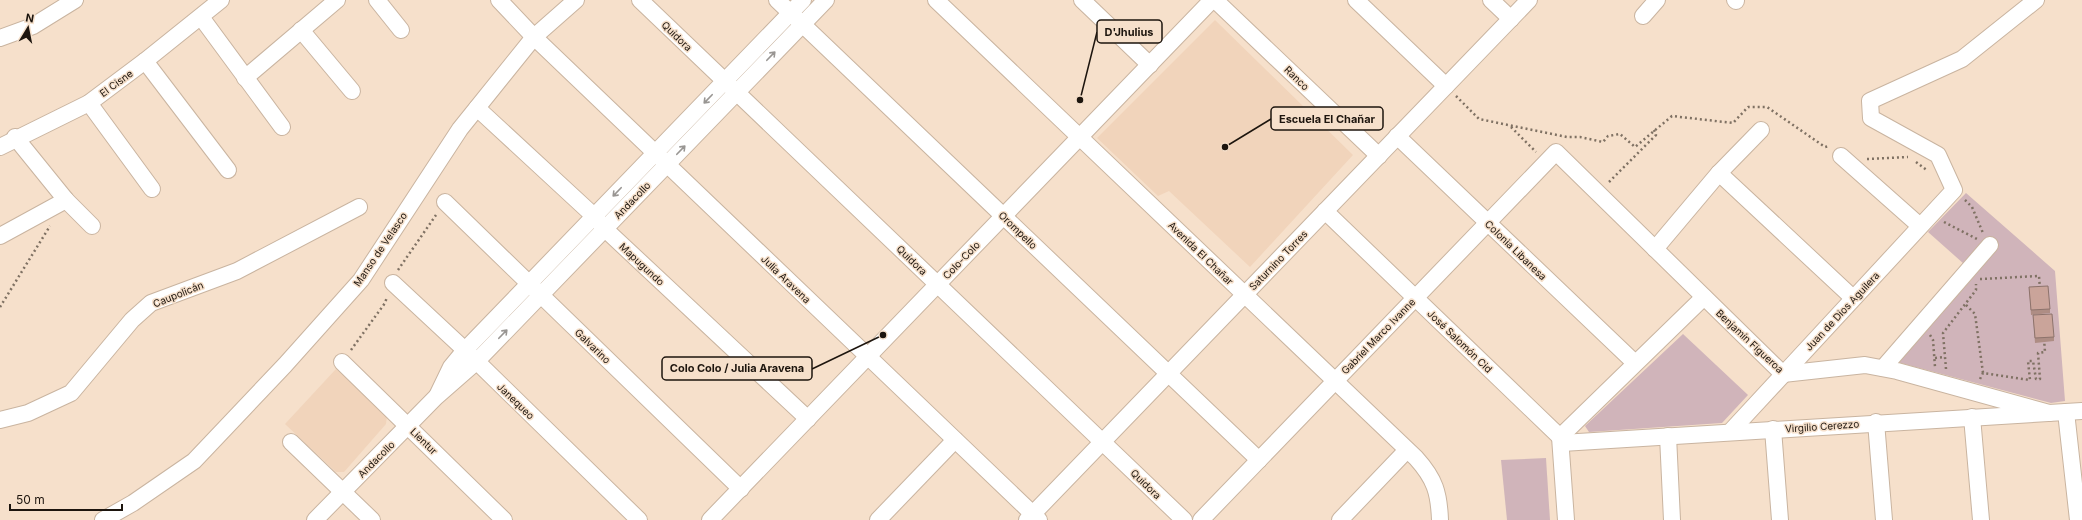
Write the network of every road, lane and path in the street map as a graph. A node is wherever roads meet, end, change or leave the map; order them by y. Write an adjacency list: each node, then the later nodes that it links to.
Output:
1 (75, 0): 27 (street)
2 (221, 0): 21 (street, El Cisne)
3 (337, 0): 24 (street)
4 (377, 0): 25 (street)
5 (499, 0): 26 (street, Julia Aravena)
6 (576, 0): 26 (street, Manso de Velasco)
7 (640, 0): 31 (street, Quidora)
8 (777, 0): 19 (street, Orompello)
9 (803, 0): 19 (street, Andacollo)
10 (826, 0): 23 (street, Andacollo)
11 (936, 0): 43 (street, Avenida El Chañar)
12 (1082, 0): 29 (street)
13 (1214, 0): 29 (street, Colo-Colo); 47 (street, Ranco)
14 (1356, 0): 32 (street)
15 (1491, 0): 22 (street)
16 (1529, 0): 22 (street, Saturnino Torres)
17 (1658, 0): 20 (street)
18 (2036, 0): 56 (street)
19 (790, 13): 23 (street, Orompello); 31 (street, Andacollo)
20 (1643, 16)
21 (201, 17): 28 (street, El Cisne); 30 (street)
22 (1511, 19): 32 (street, Saturnino Torres)
23 (802, 24): 34 (street, Andacollo, one-way to 23); 62 (street, Orompello)
24 (301, 30): 30 (street); 33 (street)
25 (401, 30)
26 (534, 37): 36 (street, Manso de Velasco); 46 (street, Julia Aravena)
27 (0, 38)
28 (145, 61): 35 (street, El Cisne); 51 (street)
29 (1150, 65): 43 (street, Colo-Colo)
30 (245, 78): 37 (street)
31 (724, 81): 34 (street, Quidora); 46 (street, Andacollo, one-way to 46)
32 (1446, 86): 38 (path); 41 (street, Saturnino Torres)
33 (352, 91)
34 (736, 93): 50 (street, Andacollo, one-way to 34); 73 (street, Quidora)
35 (89, 103): 42 (street, El Cisne); 55 (street)
36 (477, 108): 61 (street, Mapugundo); 120 (street, Manso de Velasco)
37 (282, 126)
38 (1511, 127): 39 (path); 48 (path)
39 (1654, 130): 45 (path); 54 (path)
40 (1761, 130): 52 (street)
41 (1397, 136): 47 (street, Saturnino Torres); 65 (street, Colonia Libanesa)
42 (16, 137): 44 (street, El Cisne); 57 (street)
43 (1080, 137): 62 (street, Colo-Colo); 75 (street, Avenida El Chañar)
44 (0, 146)
45 (1836, 151): 64 (street)
46 (655, 153): 50 (street, Julia Aravena); 61 (street, Andacollo, one-way to 61)
47 (1378, 156): 60 (street, Saturnino Torres)
48 (1551, 158): 65 (street, Gabriel Marco Ivanne); 70 (street, Benjamín Figueroa)
49 (1861, 159): 53 (path)
50 (667, 164): 67 (street, Andacollo); 85 (street, Julia Aravena)
51 (228, 170)
52 (1720, 173): 70 (street); 79 (street)
53 (1933, 175)
54 (1603, 177)
55 (152, 189)
56 (1954, 190): 64 (street, Juan de Dios Aguilera); 69 (path)
57 (66, 200): 66 (street); 68 (street)
58 (445, 202): 72 (street, Galvarino)
59 (358, 207): 104 (street, Caupolicán)
60 (1325, 211): 75 (street, Saturnino Torres); 78 (street, José Salomón Cid)
61 (594, 216): 67 (street, Mapugundo); 72 (street, Andacollo)
62 (1004, 216): 73 (street, Colo-Colo); 95 (street, Orompello)
63 (54, 220): 81 (path)
64 (1925, 221): 69 (path); 79 (street, Juan de Dios Aguilera)
65 (1488, 223): 78 (street, Gabriel Marco Ivanne); 90 (street, Colonia Libanesa)
66 (92, 226)
67 (605, 229): 76 (street, Andacollo); 103 (street, Mapugundo)
68 (0, 236)
69 (1990, 246): 91 (street)
70 (1655, 249): 77 (street, Benjamín Figueroa)
71 (393, 283): 84 (street, Janequeo)
72 (529, 284): 76 (street, Galvarino); 84 (street, Andacollo)
73 (938, 285): 85 (street, Colo-Colo); 113 (street, Quidora)
74 (2041, 291): 80 (path)
75 (1244, 295): 95 (street, Saturnino Torres); 97 (street, Avenida El Chañar)
76 (540, 296): 89 (street, Andacollo, one-way to 76); 116 (street, Galvarino)
77 (1704, 297): 90 (street); 96 (street, Benjamín Figueroa)
78 (1415, 298): 97 (street, Gabriel Marco Ivanne); 111 (street, José Salomón Cid)
79 (1853, 298): 96 (street, Juan de Dios Aguilera)
80 (1966, 305): 86 (path); 94 (path)
81 (0, 307)
82 (1926, 330): 87 (path)
83 (2044, 337): 94 (path)
84 (465, 350): 89 (street, Janequeo); 99 (street, Andacollo)
85 (868, 357): 103 (street, Colo-Colo); 110 (street, Julia Aravena)
86 (1945, 357): 87 (path); 93 (path)
87 (1935, 358): 92 (path)
88 (342, 362): 106 (street, Lientur)
89 (476, 362): 99 (street, Andacollo); 124 (street, Janequeo)
90 (1635, 363): 111 (street)
91 (1883, 368): 96 (street, Benjamín Figueroa); 101 (street, Benjamín Figueroa)
92 (1935, 370)
93 (1946, 373)
94 (1983, 373): 98 (path)
95 (1168, 374): 113 (street, Saturnino Torres); 115 (street, Orompello)
96 (1783, 374): 108 (street, Juan de Dios Aguilera)
97 (1335, 381): 114 (street, Avenida El Chañar); 115 (street, Gabriel Marco Ivanne)
98 (1979, 382)
99 (436, 397): 106 (street, Andacollo)
100 (2074, 411): 101 (street, Virgilio Cerezzo); 135 (street)
101 (2049, 413): 102 (street, Virgilio Cerezzo)
102 (1972, 417): 105 (street, Virgilio Cerezzo); 134 (street)
103 (808, 419): 116 (street, Colo-Colo)
104 (0, 420)
105 (1876, 422): 107 (street, Virgilio Cerezzo); 133 (street)
106 (408, 426): 117 (street, Andacollo); 123 (street, Lientur)
107 (1773, 429): 108 (street, Virgilio Cerezzo); 132 (street)
108 (1730, 432): 109 (street, Virgilio Cerezzo)
109 (1668, 436): 111 (street, Virgilio Cerezzo); 131 (street)
110 (955, 440): 118 (street, Julia Aravena); 125 (street)
111 (1561, 440): 130 (street)
112 (291, 442): 117 (street)
113 (1102, 442): 118 (street, Saturnino Torres); 126 (street, Quidora)
114 (1407, 450): 128 (street); 129 (street, Avenida El Chañar)
115 (1259, 460): 127 (street, Gabriel Marco Ivanne)
116 (741, 488): 119 (street, Colo-Colo)
117 (343, 492): 121 (street, Andacollo); 122 (street)
118 (1033, 518)
119 (712, 519)
120 (103, 520)
121 (315, 520)
122 (372, 520)
123 (504, 520)
124 (639, 520)
125 (878, 520)
126 (1184, 520)
127 (1201, 520)
128 (1340, 520)
129 (1440, 520)
130 (1566, 520)
131 (1672, 520)
132 (1780, 520)
133 (1884, 520)
134 (1981, 520)
135 (2078, 520)

